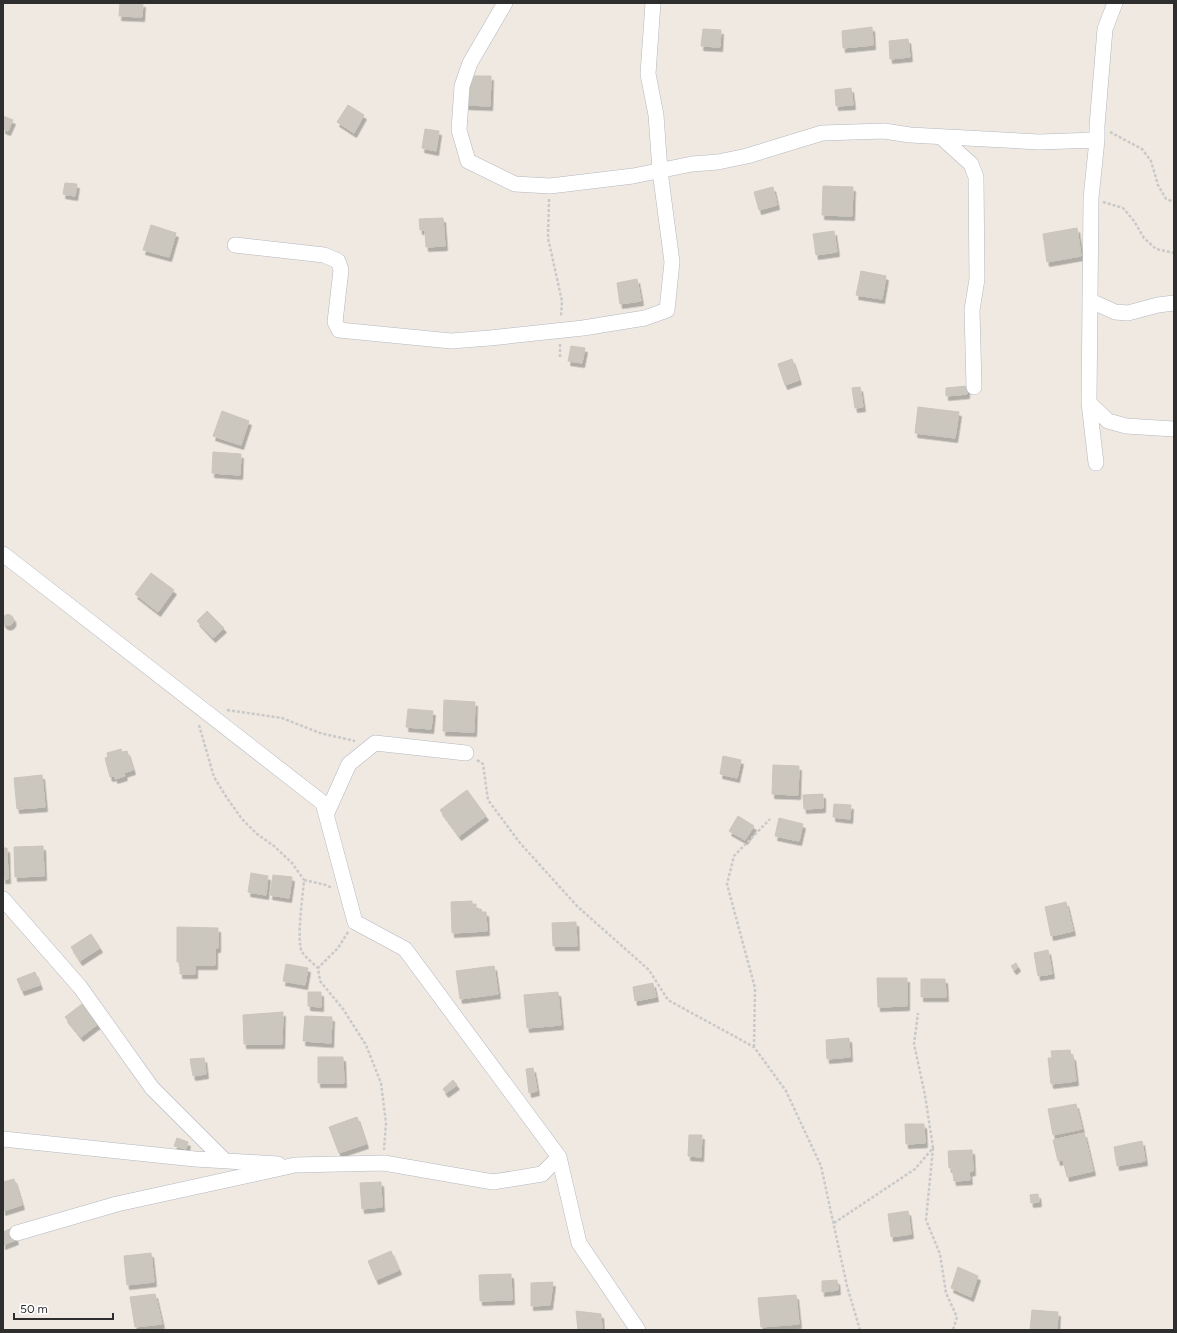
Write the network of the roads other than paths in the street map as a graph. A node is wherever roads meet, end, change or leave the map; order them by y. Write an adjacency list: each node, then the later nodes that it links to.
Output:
1 (505, 3): 6 (street)
2 (652, 3): 6 (street)
3 (1115, 3): 4 (street)
4 (1097, 133): 5 (street); 8 (street)
5 (941, 137): 6 (street); 10 (street)
6 (660, 171): 7 (street)
7 (235, 245)
8 (1091, 301): 9 (street); 11 (street)
9 (1174, 303)
10 (974, 387)
11 (1089, 403): 12 (street); 13 (street)
12 (1174, 428)
13 (1096, 463)
14 (3, 554): 16 (street)
15 (466, 753): 16 (street)
16 (326, 815): 19 (street)
17 (3, 899): 20 (street)
18 (3, 1139): 20 (street)
19 (559, 1157): 21 (street); 23 (street)
20 (224, 1160): 21 (street)
21 (295, 1165): 22 (street)
22 (17, 1233)
23 (638, 1330)

